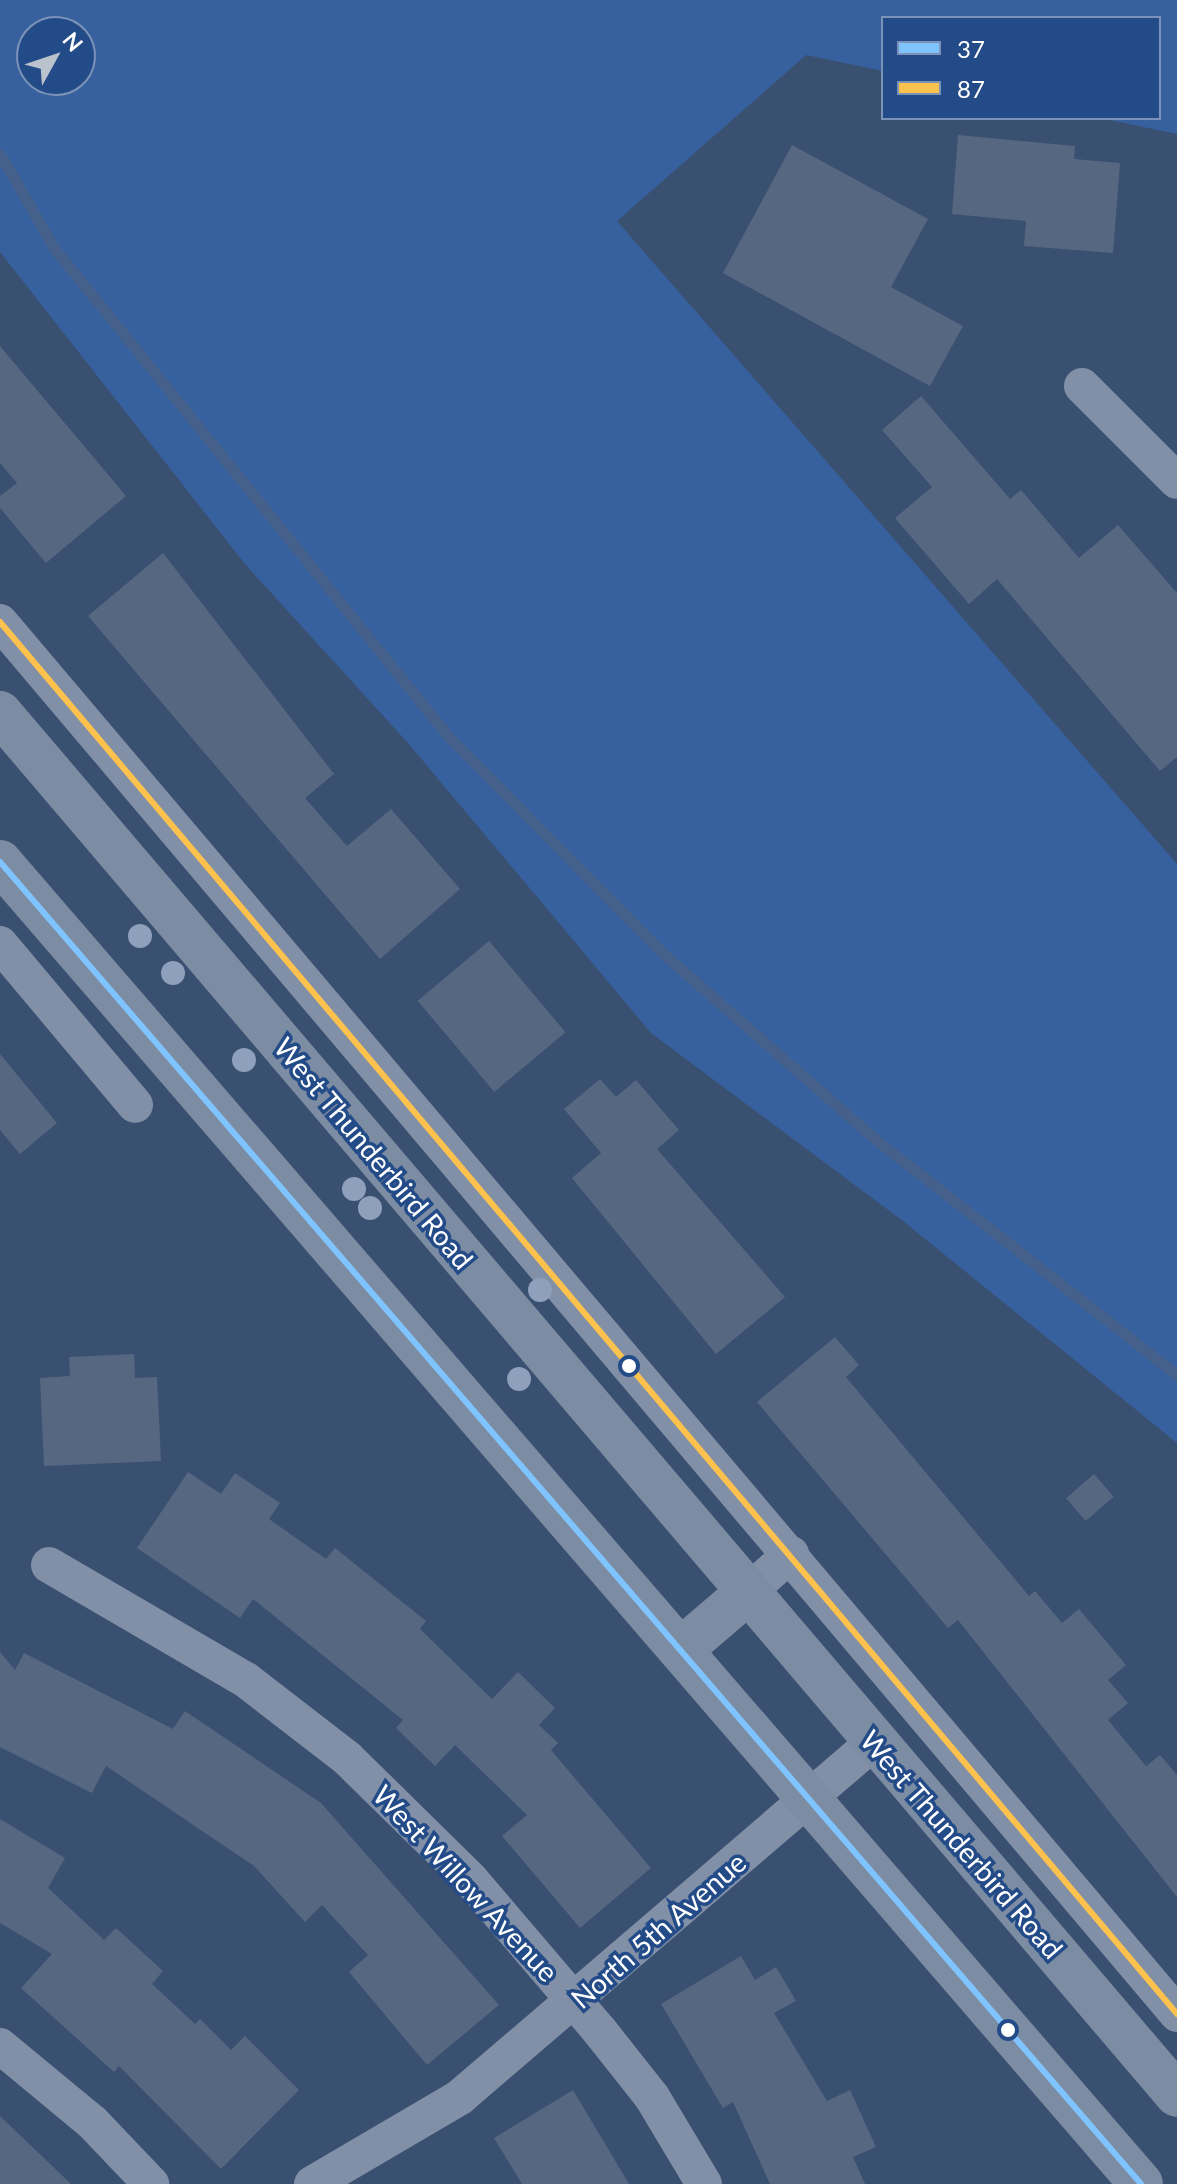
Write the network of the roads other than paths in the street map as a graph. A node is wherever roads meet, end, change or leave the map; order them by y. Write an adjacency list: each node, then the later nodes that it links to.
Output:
1 (1082, 386): 2 (street)
2 (1177, 481)
3 (0, 622): 8 (street, West Thunderbird Road)
4 (0, 713): 10 (main road, West Thunderbird Road)
5 (0, 862): 11 (main road)
6 (0, 944): 7 (street)
7 (135, 1105)
8 (791, 1554): 10 (street); 15 (street, West Thunderbird Road)
9 (49, 1565): 14 (street, West Willow Avenue)
10 (747, 1593): 11 (main road); 12 (main road, West Thunderbird Road)
11 (684, 1647): 13 (main road)
12 (874, 1742): 13 (street, North 5th Avenue); 17 (main road, West Thunderbird Road)
13 (811, 1798): 14 (street, North 5th Avenue); 21 (main road)
14 (575, 2002): 19 (street, North 5th Avenue); 20 (street, West Willow Avenue)
15 (1177, 2014)
16 (0, 2046): 18 (street)
17 (1177, 2095)
18 (151, 2184)
19 (312, 2184)
20 (704, 2184)
21 (1141, 2184)

